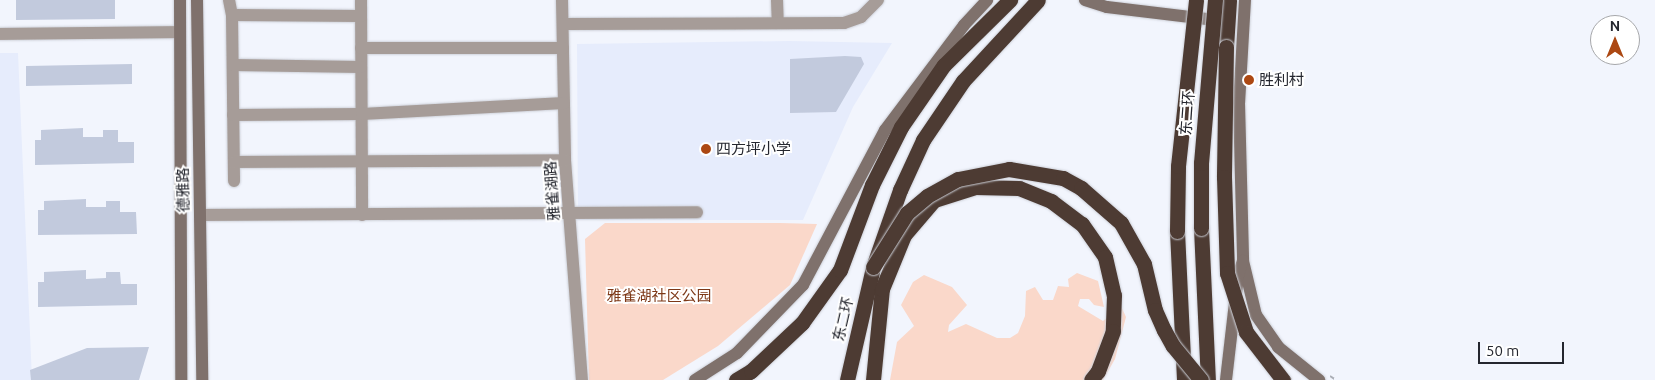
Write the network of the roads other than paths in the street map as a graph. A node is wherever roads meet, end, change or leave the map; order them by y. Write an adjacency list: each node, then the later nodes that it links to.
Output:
1 (180, 0): 22 (street, 德雅路)
2 (197, 0): 37 (street, 德雅路)
3 (229, 0): 16 (street)
4 (361, 0): 17 (street)
5 (562, 0): 20 (street, 雅雀湖路)
6 (777, 0): 19 (street)
7 (878, 0): 19 (street)
8 (987, 0): 44 (street)
9 (1010, 0): 45 (highway)
10 (1038, 0): 40 (highway, bridge)
11 (1085, 0): 18 (street)
12 (1196, 0): 49 (highway, bridge)
13 (1215, 0): 51 (highway, 东二环, bridge)
14 (1229, 0): 18 (highway)
15 (1245, 0): 21 (street)
16 (232, 15): 17 (street); 26 (street)
17 (361, 16): 24 (street)
18 (1227, 22): 21 (street); 53 (highway, bridge)
19 (778, 23): 20 (street)
20 (563, 24): 25 (street, 雅雀湖路)
21 (1243, 24): 39 (street)
22 (180, 32): 23 (street); 41 (street, 德雅路)
23 (0, 34)
24 (361, 48): 25 (street); 27 (street)
25 (563, 48): 28 (street, 雅雀湖路)
26 (233, 65): 27 (street); 30 (street)
27 (361, 67): 29 (street)
28 (564, 103): 29 (street); 31 (street, 雅雀湖路)
29 (362, 114): 30 (street); 33 (street)
30 (233, 115): 32 (street)
31 (565, 160): 33 (street); 36 (street, 雅雀湖路)
32 (234, 162): 33 (street); 34 (street)
33 (362, 162): 38 (street)
34 (234, 181)
35 (697, 212): 36 (street)
36 (569, 213): 38 (street); 43 (street, 雅雀湖路)
37 (200, 215): 38 (street); 42 (street, 德雅路)
38 (362, 215)
39 (1242, 261): 52 (street); 54 (street)
40 (873, 267): 46 (highway, 东二环); 50 (highway, bridge)
41 (182, 380)
42 (202, 380)
43 (582, 380)
44 (695, 380)
45 (736, 380)
46 (847, 380)
47 (873, 380): 48 (highway)
48 (1091, 380)
49 (1184, 380)
50 (1201, 380)
51 (1208, 380)
52 (1226, 380)
53 (1283, 380)
54 (1319, 380)

